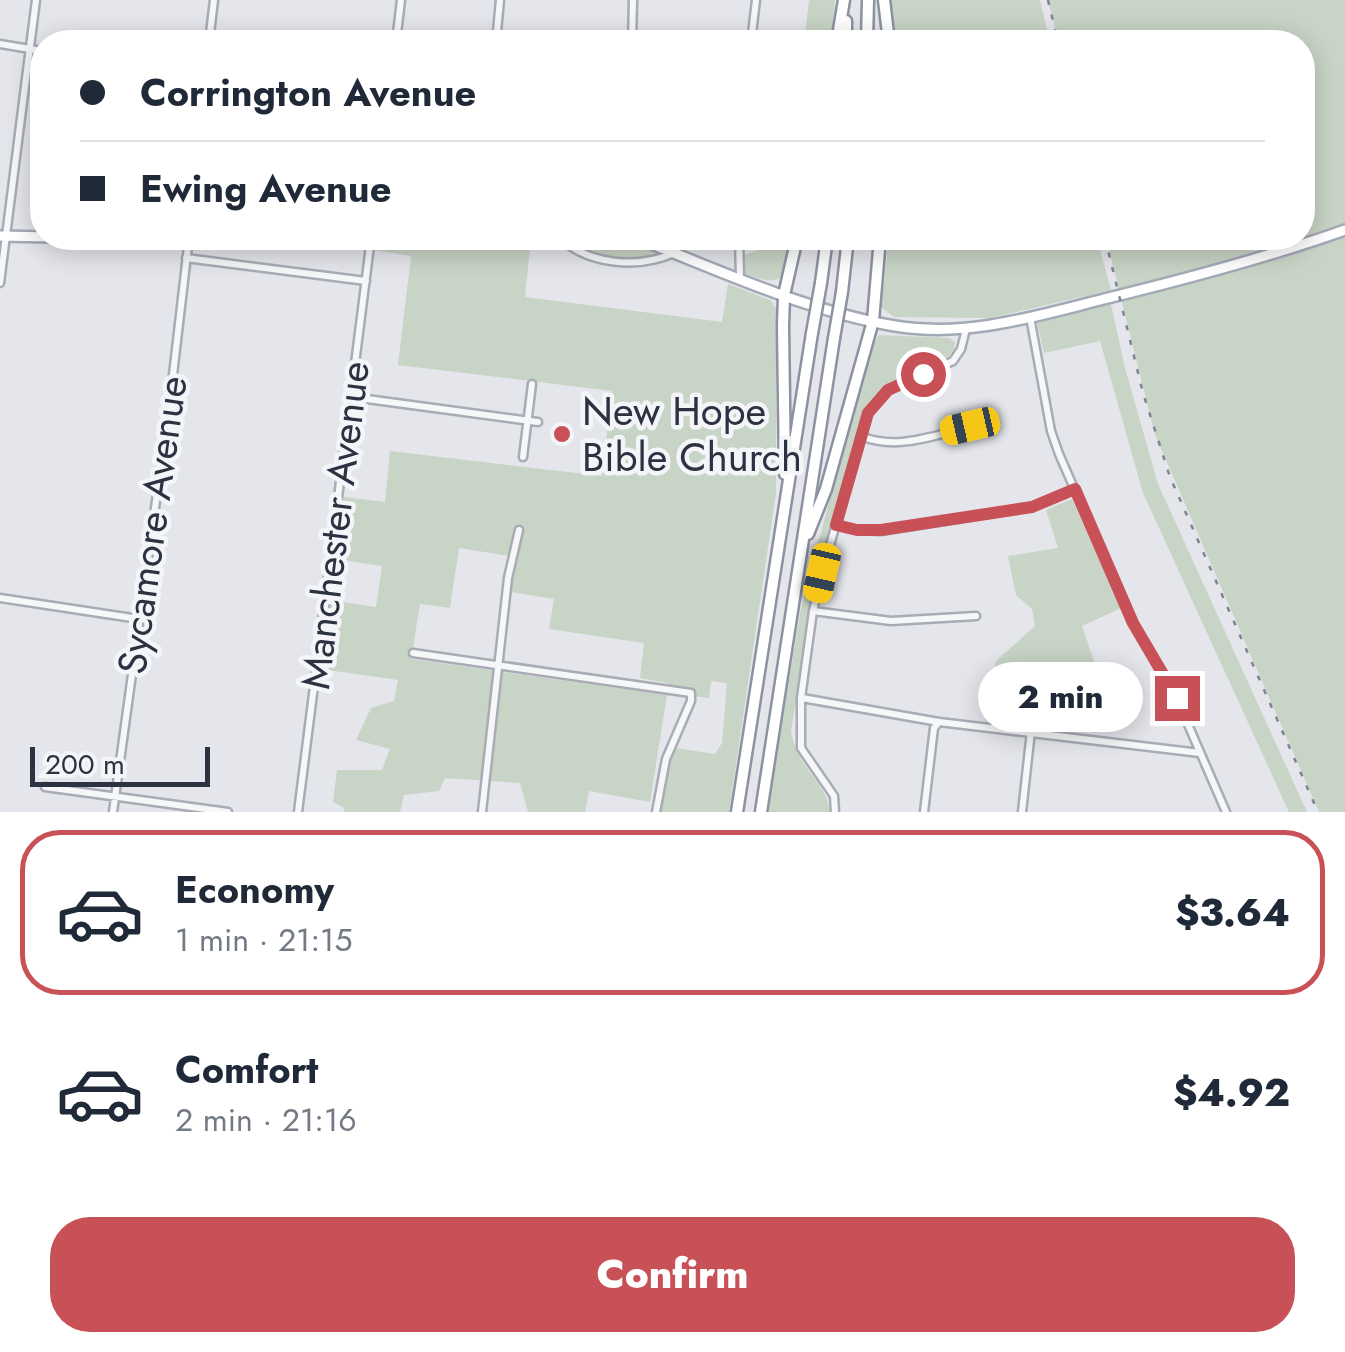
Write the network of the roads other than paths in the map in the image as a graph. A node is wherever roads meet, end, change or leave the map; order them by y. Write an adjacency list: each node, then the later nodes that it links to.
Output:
1 (36, 0): 10 (street)
2 (214, 0): 11 (street)
3 (401, 0): 12 (street)
4 (500, 0): 13 (street)
5 (633, 0): 14 (street)
6 (756, 0): 15 (street)
7 (845, 0): 16 (highway); 17 (highway)
8 (868, 0): 18 (highway)
9 (884, 0): 19 (highway)
10 (32, 30)
11 (210, 30)
12 (397, 30)
13 (497, 30)
14 (632, 30)
15 (752, 30)
16 (839, 30)
17 (846, 30)
18 (867, 30)
19 (888, 30)
20 (0, 44): 21 (street)
21 (30, 49): 23 (street)
22 (1345, 230): 25 (main road)
23 (3, 236): 24 (main road); 40 (street)
24 (30, 237)
25 (1315, 240)
26 (187, 250): 37 (street, Sycamore Avenue)
27 (370, 250): 39 (street, Manchester Avenue)
28 (579, 250): 36 (street)
29 (667, 250): 36 (main road)
30 (740, 250): 38 (street)
31 (793, 250): 41 (highway)
32 (825, 250): 53 (highway, bridge)
33 (847, 250): 56 (highway, bridge)
34 (879, 250): 43 (highway)
35 (1284, 250): 42 (main road)
36 (675, 253): 38 (main road)
37 (186, 258): 39 (street); 60 (street, Sycamore Avenue)
38 (740, 278): 41 (main road)
39 (366, 281): 46 (street, Manchester Avenue)
40 (0, 284)
41 (784, 295): 43 (main road); 53 (highway)
42 (1030, 317): 44 (main road); 52 (street)
43 (873, 321): 44 (main road); 56 (highway)
44 (966, 329): 50 (street)
45 (532, 384): 47 (street)
46 (352, 397): 47 (street); 71 (street, Manchester Avenue)
47 (527, 420): 48 (street); 51 (street)
48 (538, 422)
49 (970, 426): 50 (street)
50 (861, 436): 54 (street)
51 (524, 456)
52 (1075, 489): 54 (street); 66 (street)
53 (786, 500): 74 (highway)
54 (836, 525): 58 (street)
55 (519, 530): 62 (street)
56 (802, 549): 75 (highway)
57 (0, 598): 60 (street)
58 (813, 611): 59 (street); 63 (street)
59 (976, 616)
60 (139, 619): 68 (street, Sycamore Avenue)
61 (413, 653): 62 (street)
62 (500, 665): 72 (street); 73 (street)
63 (801, 698): 64 (street); 76 (street)
64 (940, 722): 65 (street); 77 (street)
65 (1031, 731): 66 (street); 78 (street)
66 (1201, 753): 79 (street)
67 (45, 787): 68 (street)
68 (115, 797): 69 (street, Sycamore Avenue); 70 (street)
69 (113, 812)
70 (228, 812)
71 (298, 812)
72 (482, 812)
73 (656, 812)
74 (738, 812)
75 (761, 812)
76 (835, 812)
77 (924, 812)
78 (1022, 812)
79 (1226, 812)

